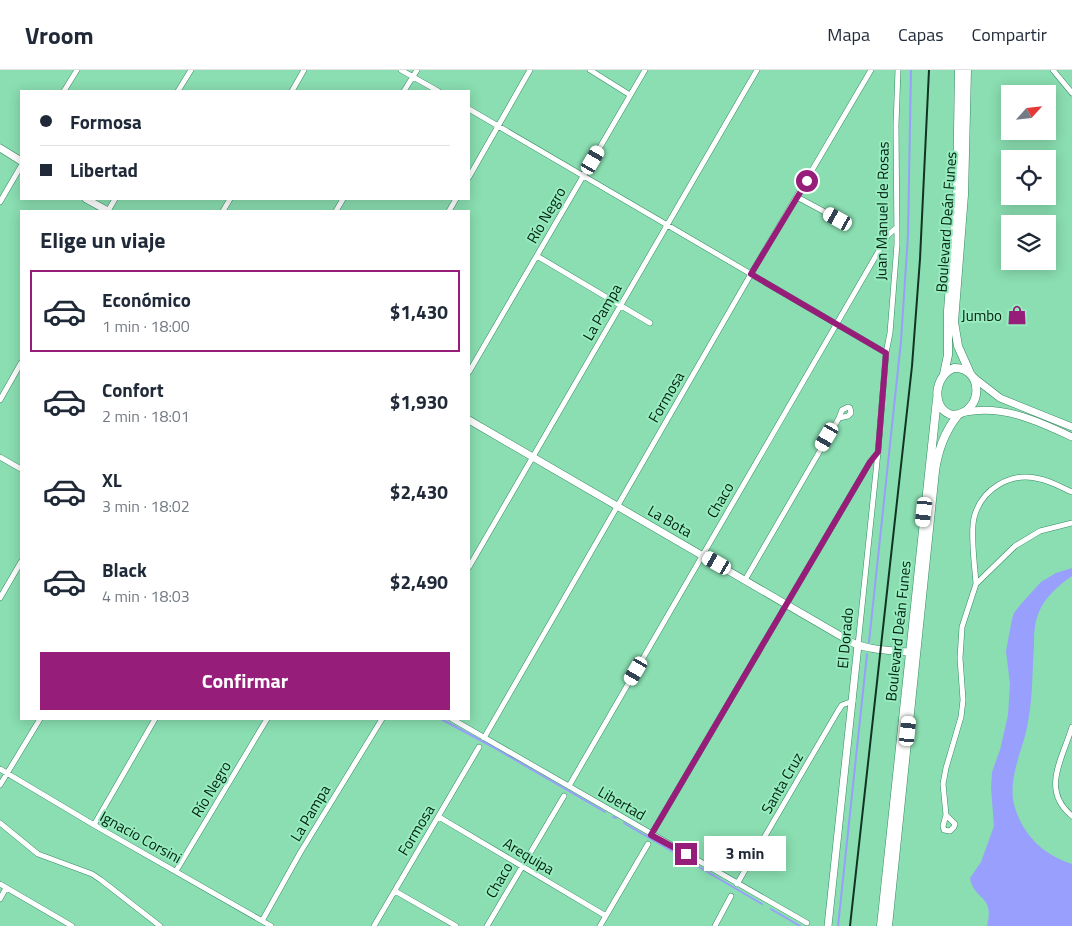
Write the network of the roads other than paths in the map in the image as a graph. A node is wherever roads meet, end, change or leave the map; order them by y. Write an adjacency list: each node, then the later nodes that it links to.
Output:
1 (77, 70): 16 (street)
2 (191, 70): 17 (street)
3 (304, 70): 18 (street)
4 (401, 70): 15 (street)
5 (417, 70): 15 (street)
6 (530, 70): 24 (street)
7 (590, 70): 22 (street)
8 (645, 70): 22 (street, Río Negro)
9 (757, 70): 35 (street, La Pampa)
10 (871, 70): 30 (street, Formosa)
11 (898, 70): 36 (street, Juan Manuel de Rosas)
12 (959, 70): 45 (main road, Boulevard Deán Funes)
13 (967, 70): 46 (main road, Boulevard Deán Funes)
14 (1053, 70): 21 (street)
15 (413, 76): 19 (street); 20 (street)
16 (65, 90)
17 (179, 90)
18 (293, 90)
19 (405, 90)
20 (436, 90)
21 (1072, 93)
22 (630, 95): 29 (street, Río Negro)
23 (470, 110): 24 (street)
24 (498, 126): 28 (street); 29 (street)
25 (0, 148): 26 (street)
26 (20, 160)
27 (20, 168): 32 (street)
28 (470, 175)
29 (583, 177): 35 (street); 37 (street, Río Negro)
30 (797, 197): 34 (street); 38 (street, Formosa)
31 (88, 200): 33 (street)
32 (0, 202)
33 (106, 210)
34 (838, 219)
35 (667, 225): 38 (street); 39 (street, La Pampa)
36 (896, 228): 41 (street, Chaco); 42 (street, Juan Manuel de Rosas)
37 (537, 256): 39 (street); 44 (street, Río Negro)
38 (751, 274): 41 (street); 59 (street, Formosa)
39 (621, 305): 40 (street); 56 (street, La Pampa)
40 (650, 323)
41 (837, 324): 42 (street); 61 (street, Chaco)
42 (886, 353): 54 (street, El Dorado)
43 (20, 365): 48 (street)
44 (470, 370)
45 (944, 374): 46 (main road); 47 (main road)
46 (971, 375): 49 (main road); 52 (street)
47 (937, 399): 49 (main road); 69 (main road, Boulevard Deán Funes)
48 (0, 400)
49 (962, 414): 53 (street); 69 (main road, Boulevard Deán Funes)
50 (839, 418): 64 (street)
51 (470, 421): 56 (street, La Bota)
52 (1072, 427)
53 (1072, 438)
54 (878, 452): 67 (street); 68 (street, El Dorado)
55 (0, 457): 57 (street)
56 (533, 458): 59 (street, La Bota); 62 (street, La Pampa)
57 (20, 468)
58 (1072, 492): 65 (street)
59 (617, 506): 61 (street, La Bota); 77 (street, Formosa)
60 (1072, 523): 65 (street)
61 (702, 555): 64 (street, La Bota); 82 (street, Chaco)
62 (470, 565)
63 (19, 573): 66 (street)
64 (745, 580): 67 (street, La Bota)
65 (976, 584): 84 (street)
66 (0, 598)
67 (786, 604): 68 (street, La Bota); 89 (street)
68 (858, 645): 69 (street, La Bota); 70 (street, El Dorado)
69 (913, 653): 111 (main road, Boulevard Deán Funes); 112 (main road, Boulevard Deán Funes)
70 (853, 701): 94 (street, Santa Cruz); 110 (street, El Dorado)
71 (39, 720): 80 (street)
72 (154, 720): 88 (street)
73 (266, 720): 92 (street, Río Negro)
74 (381, 720): 100 (street, La Pampa)
75 (454, 720): 77 (street, Libertad)
76 (1072, 727): 85 (street)
77 (484, 738): 82 (street, Libertad)
78 (479, 747): 86 (street, Formosa)
79 (0, 769): 80 (street, Ignacio Corsini)
80 (7, 773): 81 (street); 88 (street, Ignacio Corsini)
81 (0, 785)
82 (569, 786): 89 (street, Libertad)
83 (564, 796): 91 (street, Chaco)
84 (946, 814)
85 (1072, 816)
86 (439, 817): 91 (street, Arequipa); 96 (street, Formosa)
87 (0, 823): 103 (street)
88 (94, 825): 92 (street, Ignacio Corsini)
89 (651, 835): 94 (street, Libertad)
90 (648, 844): 99 (street)
91 (522, 866): 99 (street, Arequipa); 107 (street, Chaco)
92 (176, 871): 100 (street, Ignacio Corsini)
93 (0, 884): 95 (street)
94 (737, 884): 101 (street, Libertad)
95 (6, 888): 98 (street); 102 (street)
96 (395, 891): 105 (street, Formosa); 106 (street)
97 (731, 896): 109 (street)
98 (0, 899)
99 (606, 916): 108 (street)
100 (262, 921): 104 (street, Ignacio Corsini)
101 (807, 923)
102 (72, 926)
103 (160, 926)
104 (271, 926)
105 (374, 926)
106 (456, 926)
107 (487, 926)
108 (600, 926)
109 (714, 926)
110 (828, 926)
111 (881, 926)
112 (888, 926)

